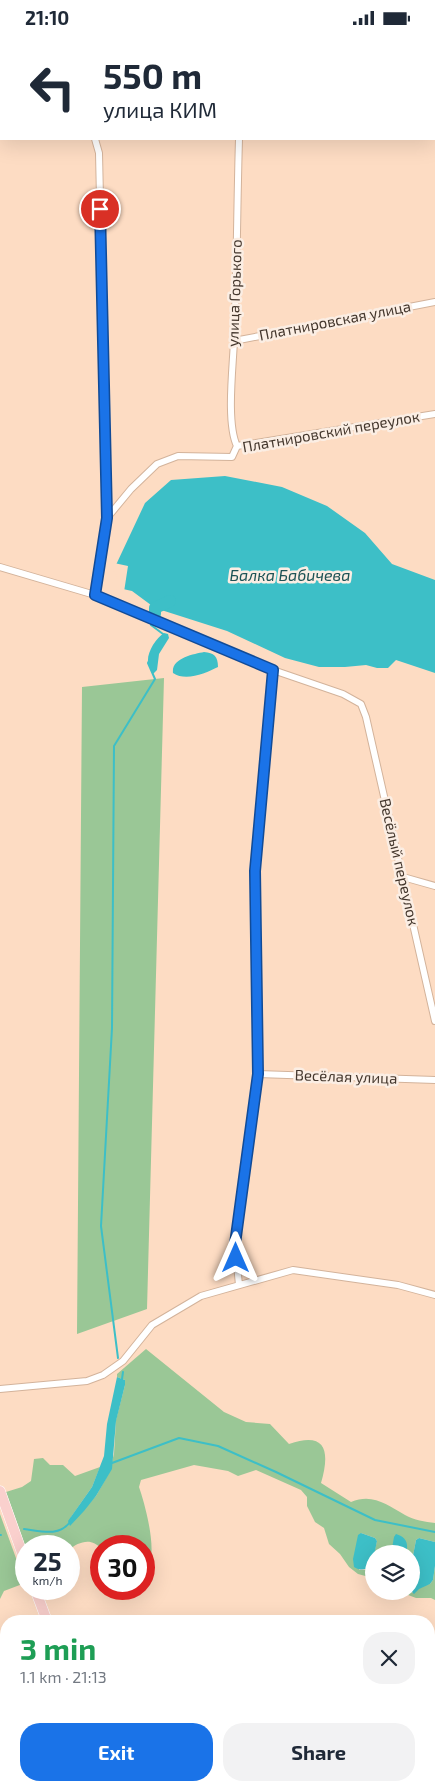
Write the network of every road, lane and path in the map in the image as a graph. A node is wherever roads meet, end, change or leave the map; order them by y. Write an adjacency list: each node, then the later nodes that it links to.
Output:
1 (95, 140): 7 (street)
2 (238, 140): 4 (street, улица Горького)
3 (435, 302): 4 (street, Платнировская улица)
4 (234, 341): 6 (street, улица Горького)
5 (435, 414): 6 (street, Платнировский переулок)
6 (237, 446): 7 (street, Платнировский переулок)
7 (107, 518): 9 (street)
8 (0, 567): 9 (street)
9 (95, 595): 10 (street)
10 (273, 670): 11 (street, Весёлый переулок); 14 (street)
11 (403, 877): 12 (street); 13 (street, Весёлый переулок)
12 (435, 886)
13 (435, 1021)
14 (258, 1074): 15 (street, Весёлая улица); 16 (street)
15 (435, 1080)
16 (239, 1285): 17 (street); 18 (street)
17 (435, 1295)
18 (0, 1389)
19 (0, 1491): 20 (main road)
20 (16, 1535)
21 (39, 1600): 22 (main road)
22 (45, 1615)

